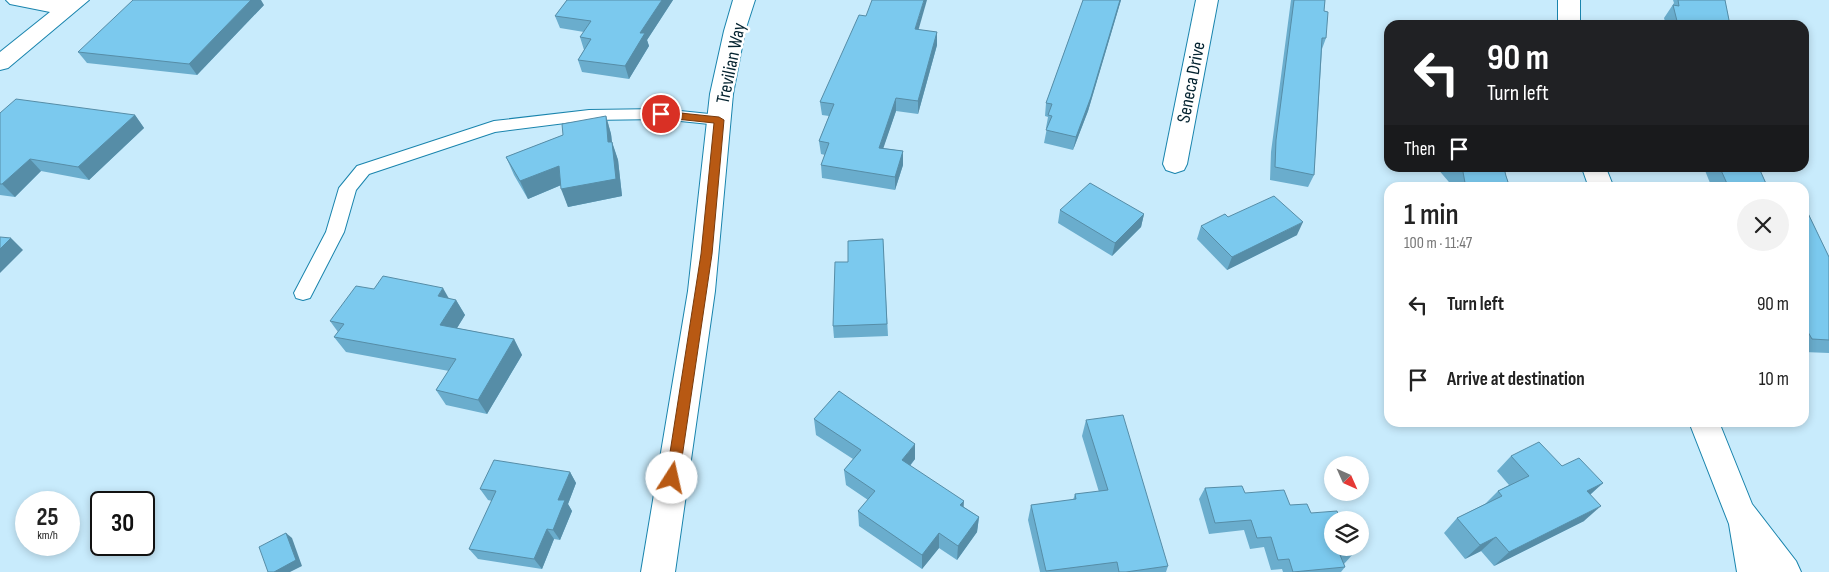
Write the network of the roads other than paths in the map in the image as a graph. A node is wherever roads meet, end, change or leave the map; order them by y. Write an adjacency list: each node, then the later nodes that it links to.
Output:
1 (17, 0): 5 (street)
2 (744, 0): 8 (street, Trevilian Way)
3 (1207, 0): 9 (street, Seneca Drive)
4 (1569, 0): 6 (street)
5 (73, 4): 7 (street)
6 (1569, 20)
7 (0, 63)
8 (719, 120): 10 (lane); 13 (street, Trevilian Way)
9 (1175, 164)
10 (303, 293)
11 (1706, 427): 12 (street)
12 (1740, 513): 14 (street); 15 (street)
13 (658, 572)
14 (1754, 572)
15 (1784, 572)

